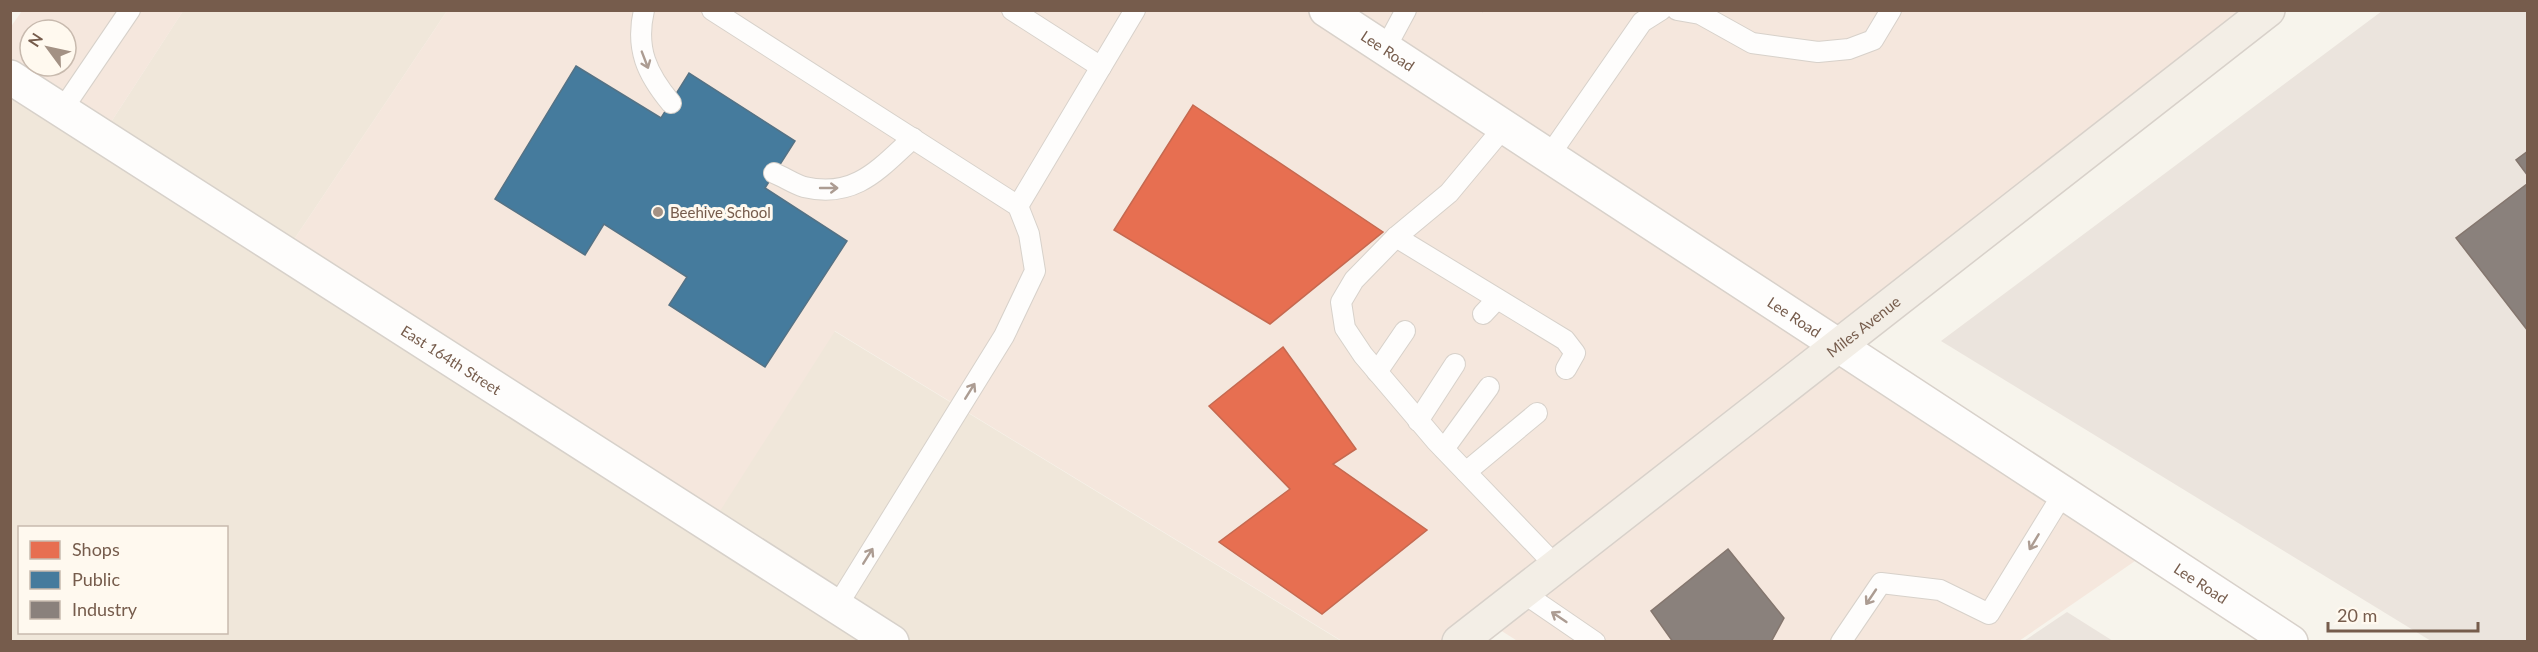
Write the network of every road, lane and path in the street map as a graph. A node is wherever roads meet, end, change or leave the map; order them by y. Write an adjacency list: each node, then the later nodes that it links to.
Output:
1 (130, 10): 16 (lane)
2 (644, 10): 15 (lane, one-way to 15)
3 (712, 10): 18 (lane)
4 (1012, 10): 13 (lane)
5 (1135, 10): 13 (lane)
6 (1326, 10): 12 (main road, Lee Road)
7 (1406, 10): 12 (lane)
8 (1661, 10): 19 (lane)
9 (1677, 10): 10 (lane)
10 (1891, 10)
11 (2268, 10): 26 (main road, Miles Avenue)
12 (1385, 49): 17 (main road, Lee Road)
13 (1101, 67): 21 (lane)
14 (10, 77): 16 (main road, East 164th Street)
15 (671, 103)
16 (62, 110): 38 (main road, East 164th Street)
17 (1503, 127): 19 (main road, Lee Road); 22 (lane)
18 (913, 138): 20 (lane, one-way to 18); 21 (lane)
19 (1549, 156): 26 (main road, Lee Road)
20 (774, 172)
21 (1018, 206): 38 (lane, one-way to 21)
22 (1396, 237): 23 (lane); 29 (lane)
23 (1497, 299): 24 (lane); 28 (lane)
24 (1483, 314)
25 (1405, 331): 29 (lane)
26 (1839, 345): 35 (main road, Lee Road); 36 (main road, Miles Avenue)
27 (1455, 364): 32 (lane)
28 (1566, 369)
29 (1377, 372): 32 (lane)
30 (1489, 387): 33 (lane)
31 (1537, 413): 34 (lane)
32 (1419, 421): 33 (lane)
33 (1444, 449): 34 (lane)
34 (1466, 472): 36 (lane)
35 (2064, 492): 42 (lane, one-way to 42); 43 (main road, Lee Road)
36 (1556, 566): 37 (main road, Miles Avenue)
37 (1522, 592): 40 (main road, Miles Avenue); 41 (lane, one-way to 37)
38 (837, 606): 39 (main road, East 164th Street)
39 (892, 642)
40 (1459, 642)
41 (1595, 642)
42 (1840, 642)
43 (2291, 642)

